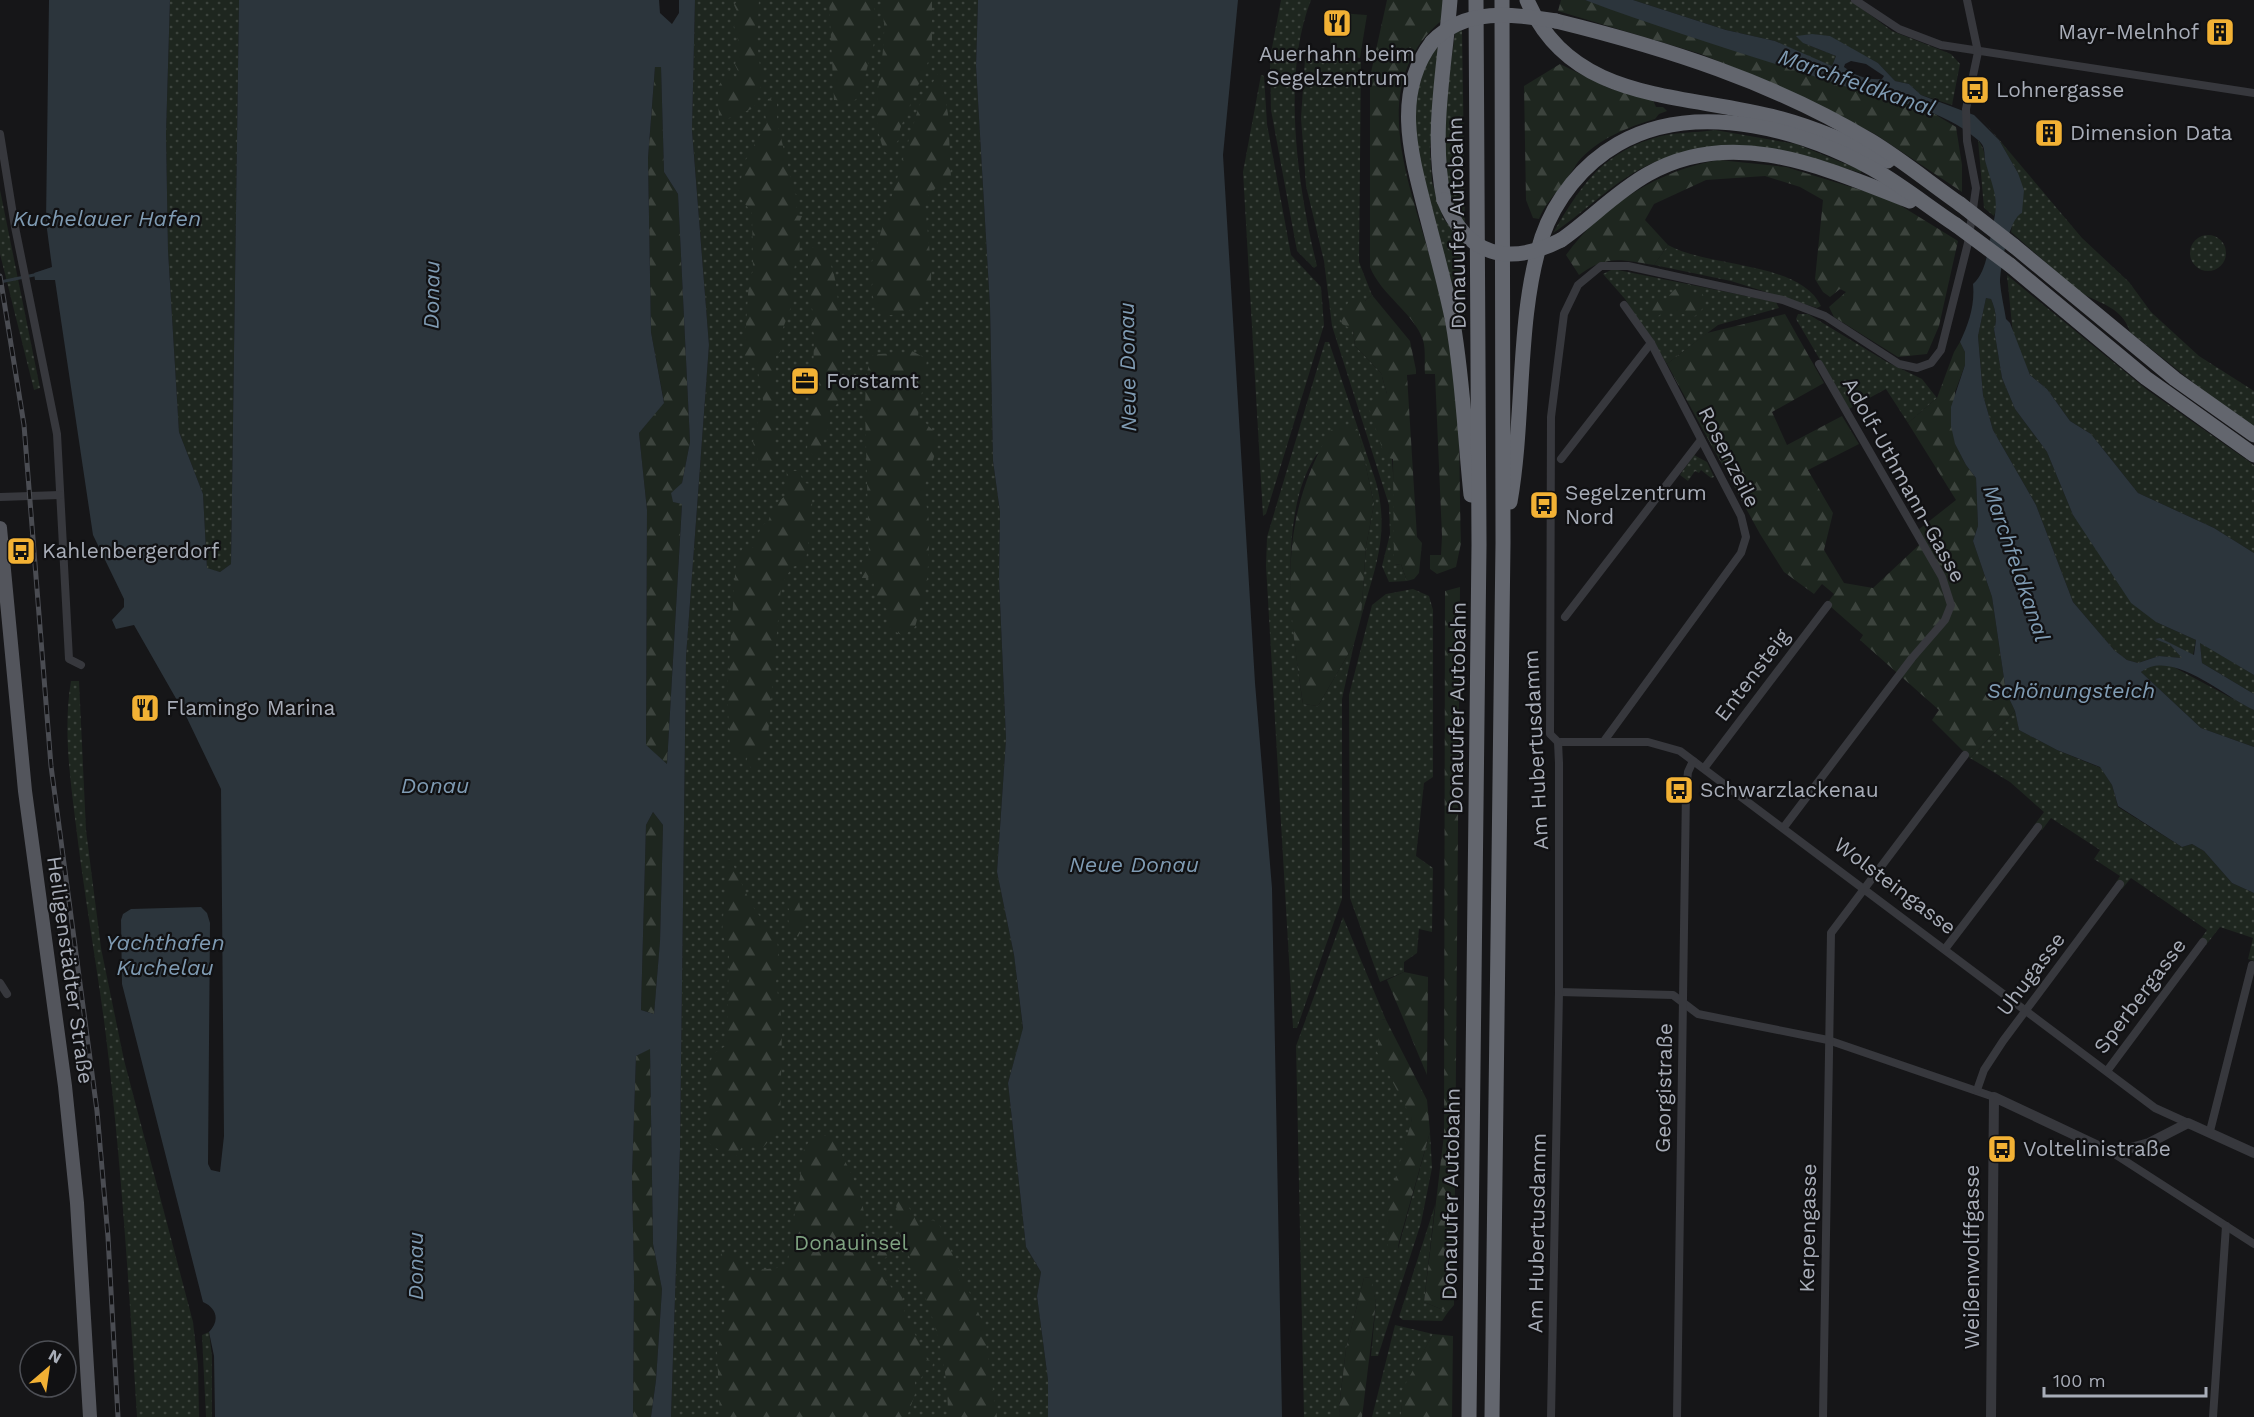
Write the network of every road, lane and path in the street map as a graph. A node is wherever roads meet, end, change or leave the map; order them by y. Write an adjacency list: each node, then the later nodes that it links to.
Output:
1 (1450, 0): 11 (highway, bridge)
2 (1476, 0): 23 (highway, Donauufer Autobahn)
3 (1502, 0): 22 (highway, Donauufer Autobahn)
4 (1527, 0): 10 (highway)
5 (1855, 0): 7 (street)
6 (1967, 0): 7 (street)
7 (1978, 52): 8 (street); 28 (street, Am Hubertusdamm)
8 (2254, 93)
9 (0, 134): 19 (street)
10 (1918, 175): 15 (highway, bridge); 23 (highway, bridge)
11 (1932, 210): 17 (highway, bridge); 22 (highway)
12 (1624, 305): 13 (street, Rosenzeile)
13 (1651, 344): 16 (street, Rosenzeile); 18 (street)
14 (1819, 364): 32 (street, Adolf-Uthmann-Gasse)
15 (2254, 435)
16 (1701, 440): 25 (street); 27 (street, Rosenzeile)
17 (2254, 455)
18 (1561, 459)
19 (60, 495): 20 (street); 26 (street)
20 (0, 497)
21 (0, 528): 54 (main road, Heiligenstädter Straße)
22 (1503, 543): 56 (highway, Donauufer Autobahn)
23 (1479, 545): 55 (highway, Donauufer Autobahn)
24 (1828, 605): 31 (street, Entensteig)
25 (1565, 617)
26 (81, 665)
27 (1604, 741): 28 (street, Wolsteingasse); 30 (street, Wolsteingasse)
28 (1558, 742): 40 (street, Am Hubertusdamm)
29 (1965, 755): 35 (street, Kerpengasse)
30 (1693, 761): 31 (street, Wolsteingasse); 42 (street, Georgistraße)
31 (1705, 767): 32 (street, Wolsteingasse)
32 (1784, 827): 35 (street, Wolsteingasse)
33 (2038, 827): 37 (street)
34 (2120, 884): 43 (street, Uhugasse)
35 (1864, 888): 37 (street, Wolsteingasse); 44 (street, Kerpengasse)
36 (2203, 942): 45 (street, Sperbergasse)
37 (1946, 949): 43 (street, Wolsteingasse)
38 (2252, 965): 49 (street)
39 (0, 983): 41 (street)
40 (1559, 992): 42 (street); 57 (street, Am Hubertusdamm)
41 (7, 994)
42 (1684, 1004): 44 (street); 58 (street, Georgistraße)
43 (2027, 1010): 45 (street, Wolsteingasse); 46 (street, Uhugasse)
44 (1828, 1040): 46 (street); 59 (street, Kerpengasse)
45 (2107, 1071): 48 (street, Wolsteingasse)
46 (1977, 1090): 47 (street)
47 (1994, 1097): 50 (street); 60 (street, Weißenwolffgasse)
48 (2188, 1123): 49 (street); 50 (street)
49 (2210, 1131): 51 (street)
50 (2113, 1153): 52 (street)
51 (2254, 1153)
52 (2226, 1226): 53 (street); 61 (street)
53 (2254, 1244)
54 (90, 1417)
55 (1469, 1417)
56 (1492, 1417)
57 (1551, 1417)
58 (1677, 1417)
59 (1823, 1417)
60 (1991, 1417)
61 (2213, 1417)

